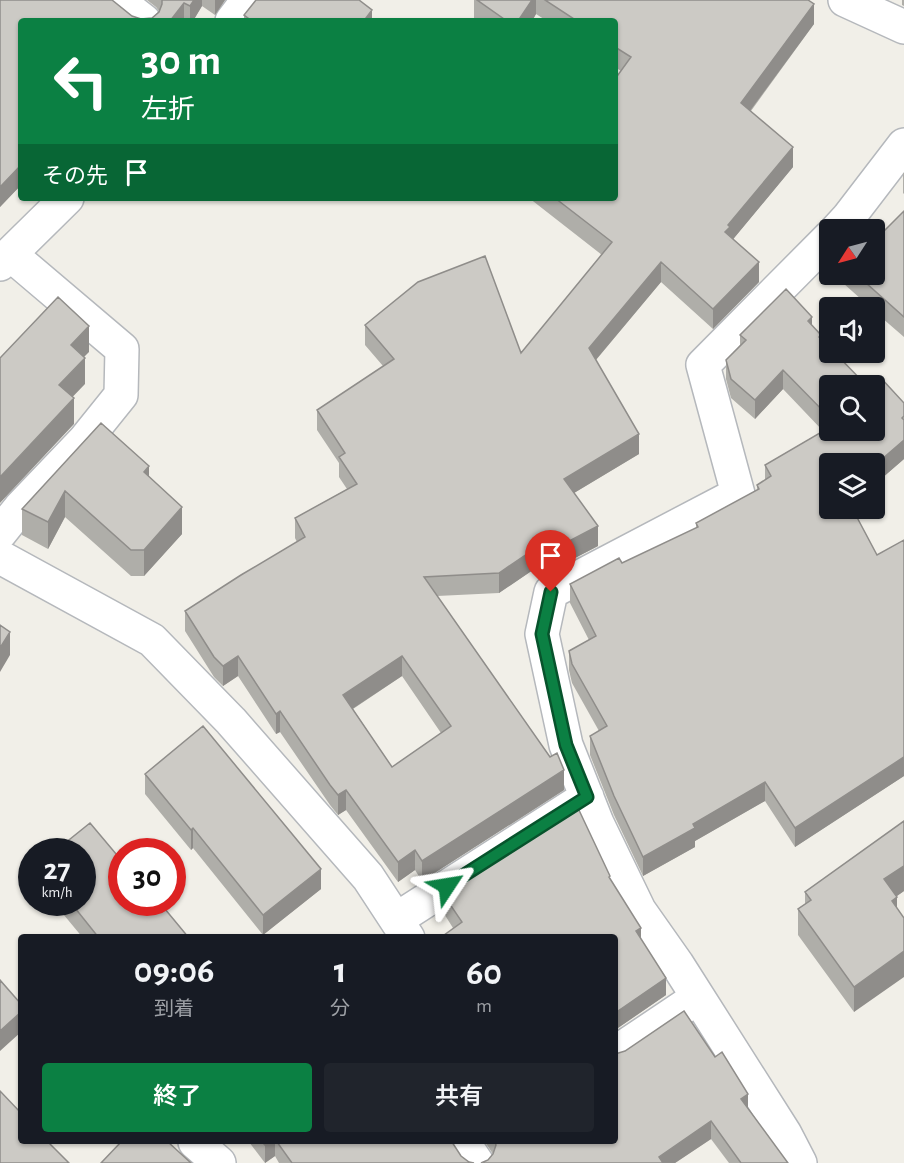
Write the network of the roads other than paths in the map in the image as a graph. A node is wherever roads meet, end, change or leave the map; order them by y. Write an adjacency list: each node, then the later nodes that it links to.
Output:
1 (117, 0): 4 (street)
2 (248, 0): 5 (street)
3 (845, 0): 6 (street)
4 (140, 18)
5 (234, 18)
6 (904, 27)
7 (904, 145): 9 (street)
8 (64, 201): 11 (street)
9 (847, 219)
10 (819, 248): 14 (street)
11 (5, 259): 12 (street)
12 (0, 533)
13 (0, 557): 15 (street)
14 (587, 797): 15 (street); 16 (street)
15 (402, 928)
16 (697, 998): 17 (street); 20 (street)
17 (618, 1051)
18 (197, 1144): 19 (street)
19 (219, 1163)
20 (801, 1163)

